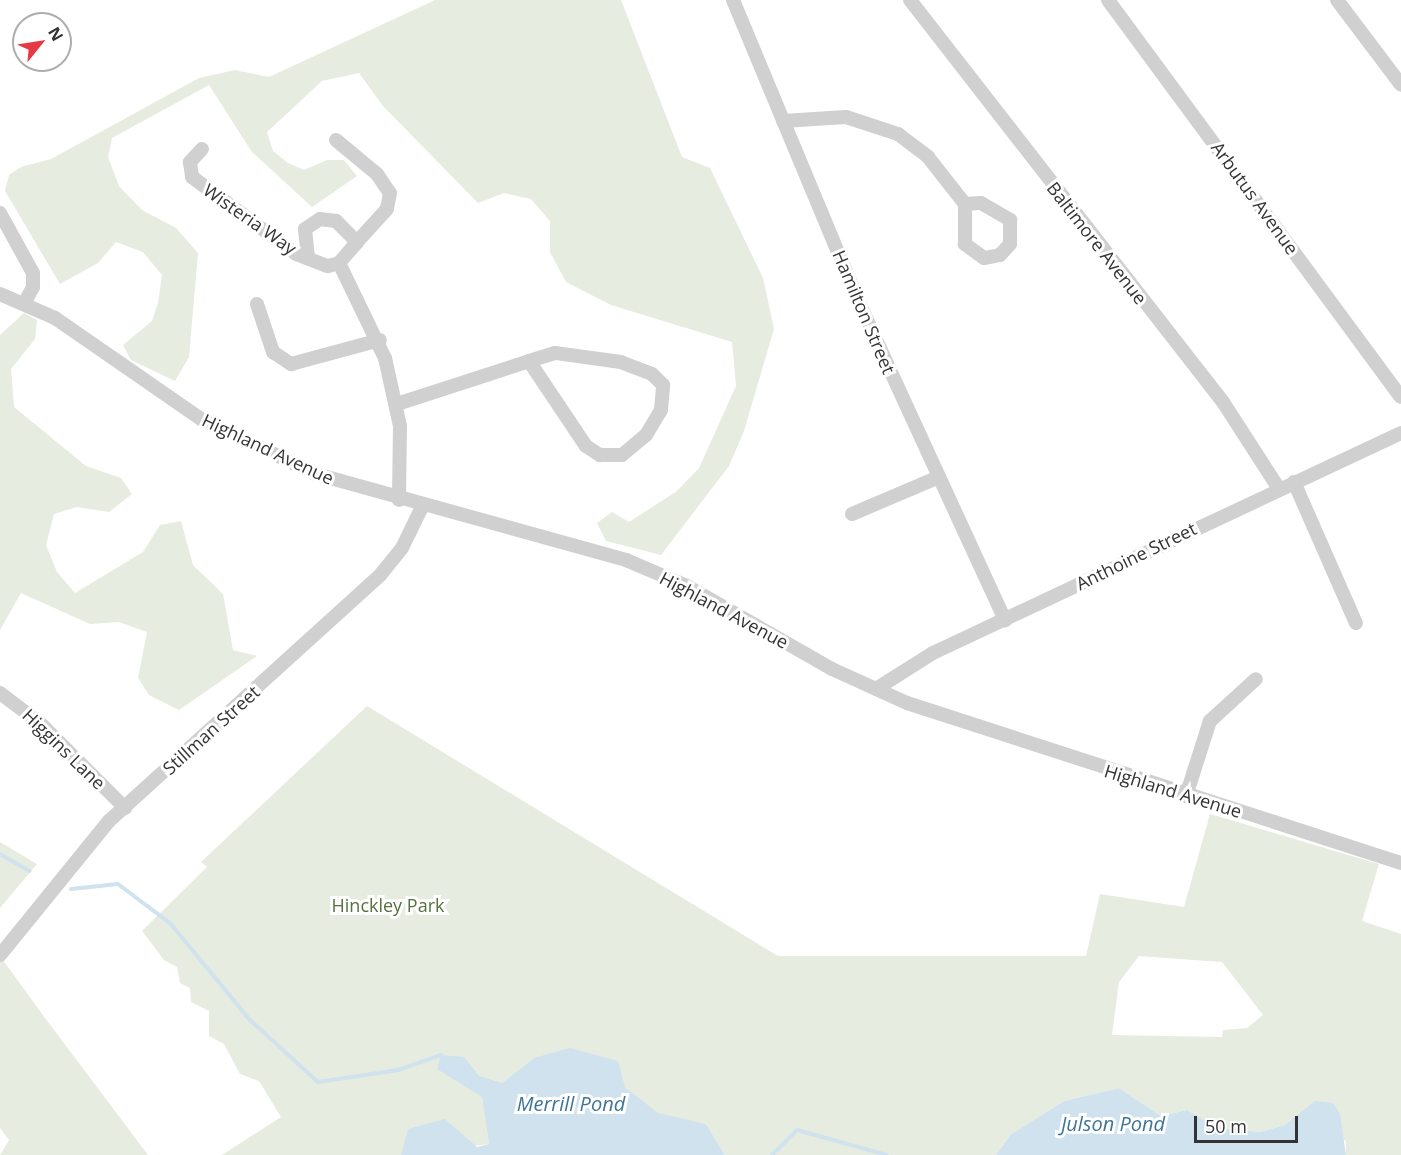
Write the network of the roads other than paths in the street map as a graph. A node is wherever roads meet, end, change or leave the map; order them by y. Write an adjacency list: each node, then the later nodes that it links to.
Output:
1 (733, 0): 6 (street, Hamilton Street)
2 (910, 0): 24 (street, Baltimore Avenue)
3 (1108, 0): 19 (street, Arbutus Avenue)
4 (1337, 0): 5 (street)
5 (1401, 85)
6 (783, 121): 9 (street); 22 (street, Hamilton Street)
7 (336, 140): 11 (street)
8 (202, 148): 12 (street, Wisteria Way)
9 (965, 204): 9 (street)
10 (0, 213): 15 (street)
11 (357, 242): 12 (street); 13 (street)
12 (308, 258): 13 (street)
13 (339, 263): 17 (street)
14 (0, 294): 15 (street, Highland Avenue)
15 (24, 304): 25 (street, Highland Avenue)
16 (258, 304): 17 (street)
17 (380, 340): 20 (street)
18 (529, 361): 18 (street); 20 (street)
19 (1401, 397)
20 (397, 404): 25 (street)
21 (1401, 433): 23 (street, Anthoine Street)
22 (937, 478): 27 (street); 28 (street, Hamilton Street)
23 (1294, 483): 24 (street, Anthoine Street); 29 (street)
24 (1279, 489): 28 (street, Anthoine Street)
25 (399, 500): 26 (street, Highland Avenue)
26 (422, 507): 31 (street, Highland Avenue); 34 (street, Stillman Street)
27 (852, 514)
28 (1005, 620): 31 (street, Anthoine Street)
29 (1356, 623)
30 (1256, 679): 33 (street)
31 (876, 689): 33 (street, Highland Avenue)
32 (0, 693): 34 (street, Higgins Lane)
33 (1186, 795): 35 (street, Highland Avenue)
34 (125, 808): 36 (street, Stillman Street)
35 (1401, 863)
36 (0, 955)

